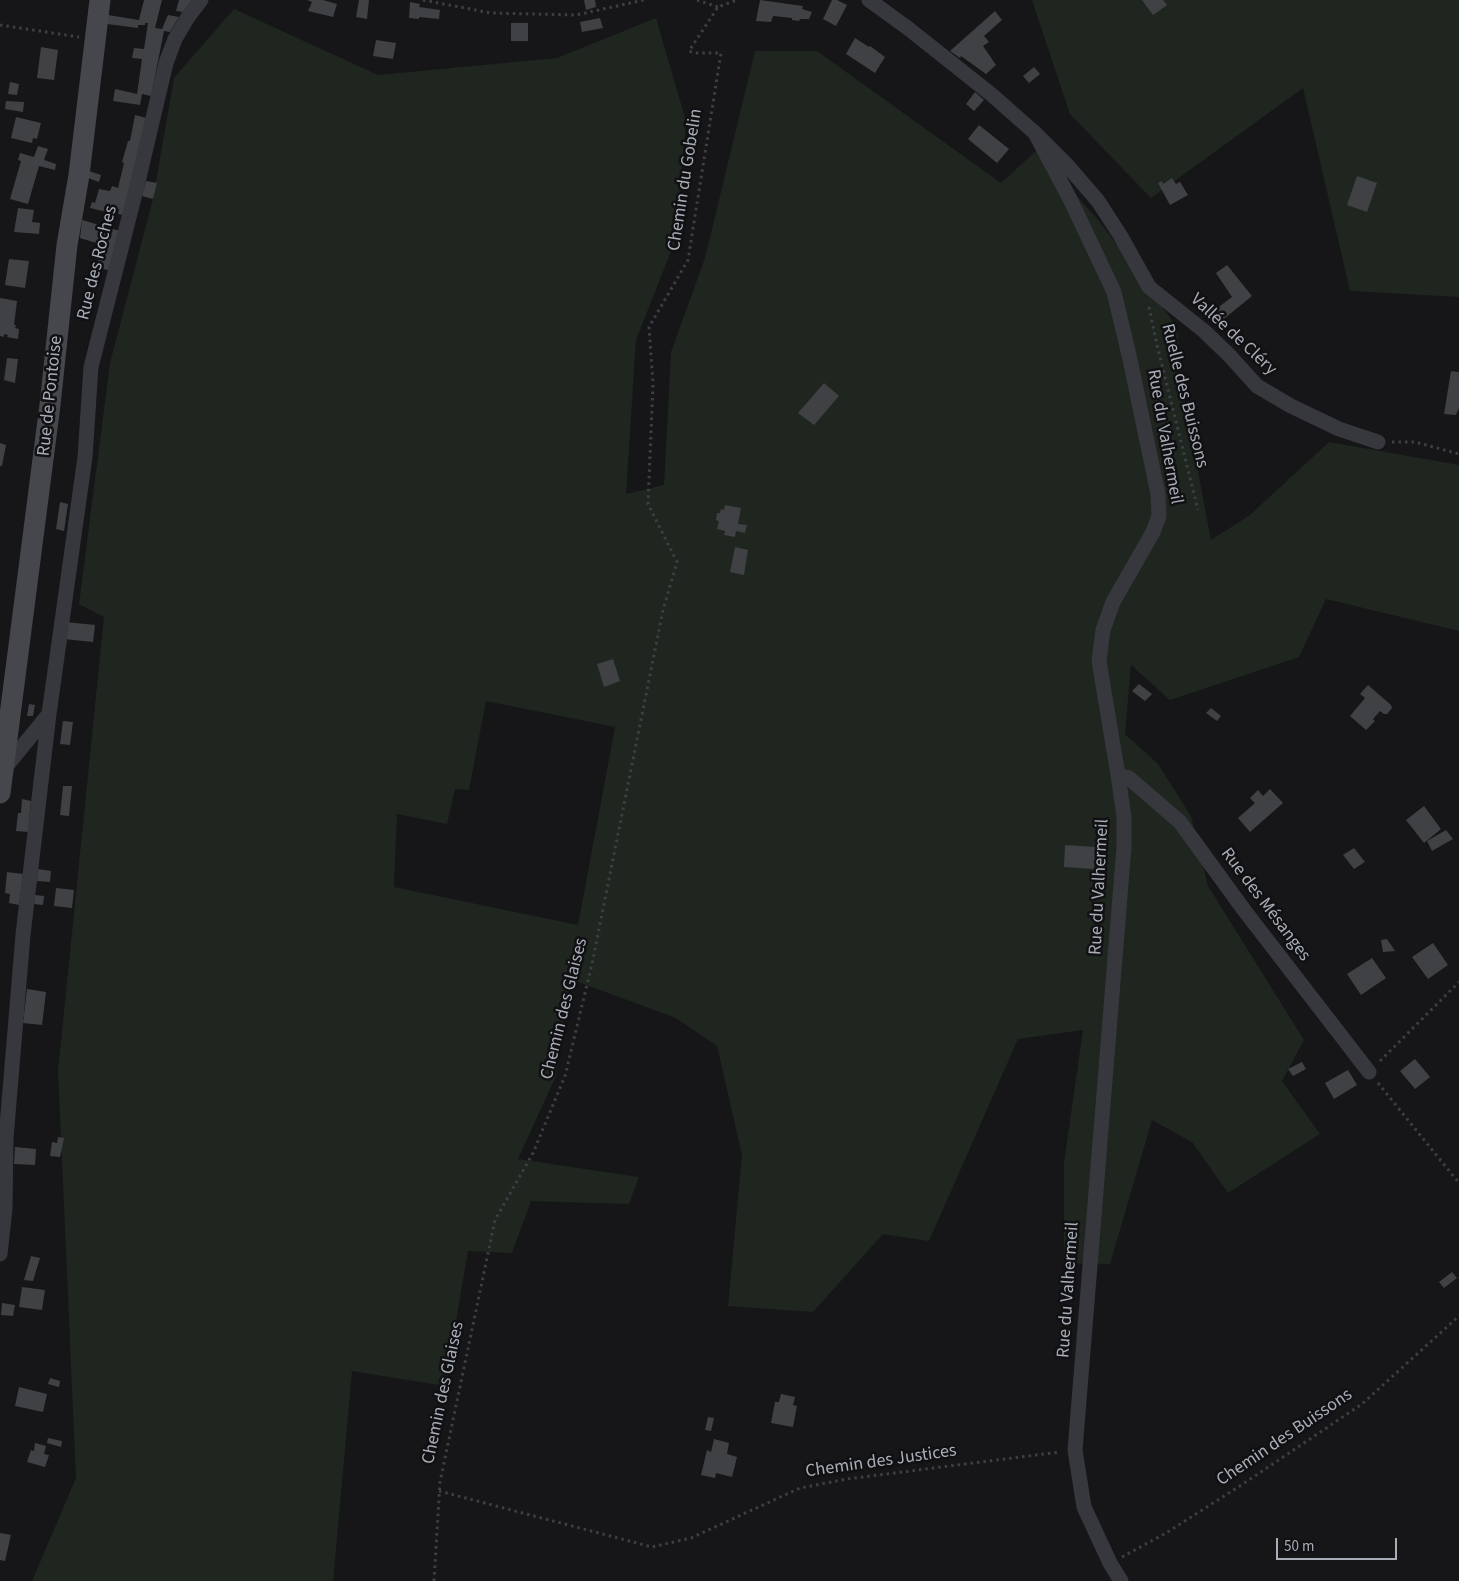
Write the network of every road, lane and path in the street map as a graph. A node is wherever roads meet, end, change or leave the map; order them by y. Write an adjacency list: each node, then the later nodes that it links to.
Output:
1 (100, 0): 10 (main road, Rue de Pontoise)
2 (202, 0): 17 (street, Rue des Roches)
3 (423, 0): 4 (path)
4 (644, 0)
5 (697, 0): 8 (path)
6 (737, 0): 8 (path)
7 (869, 0): 11 (street, Rue du Valhermeil)
8 (718, 7): 16 (path, Chemin du Gobelin)
9 (0, 25): 10 (path)
10 (95, 39): 18 (main road, Rue de Pontoise)
11 (1035, 133): 12 (street, Rue du Valhermeil); 19 (street, Rue du Valhermeil)
12 (1149, 287): 13 (street, Vallée de Cléry); 15 (path, Ruelle des Buissons)
13 (1378, 442): 14 (path)
14 (1459, 454)
15 (1198, 510)
16 (663, 610): 27 (path, Chemin des Glaises)
17 (49, 714): 18 (street); 24 (street, Rue des Roches)
18 (2, 772): 20 (main road, Rue de Pontoise)
19 (1118, 775): 22 (street, Rue des Mésanges); 26 (street, Rue du Valhermeil)
20 (0, 793)
21 (1459, 982): 22 (path)
22 (1369, 1072): 23 (path)
23 (1459, 1183)
24 (0, 1254)
25 (1459, 1316): 28 (path, Chemin des Buissons)
26 (1075, 1450): 27 (path, Chemin des Justices); 28 (street, Rue du Valhermeil)
27 (439, 1491): 29 (path, Chemin des Glaises)
28 (1110, 1563): 30 (street, Rue du Valhermeil)
29 (434, 1581)
30 (1121, 1581)

